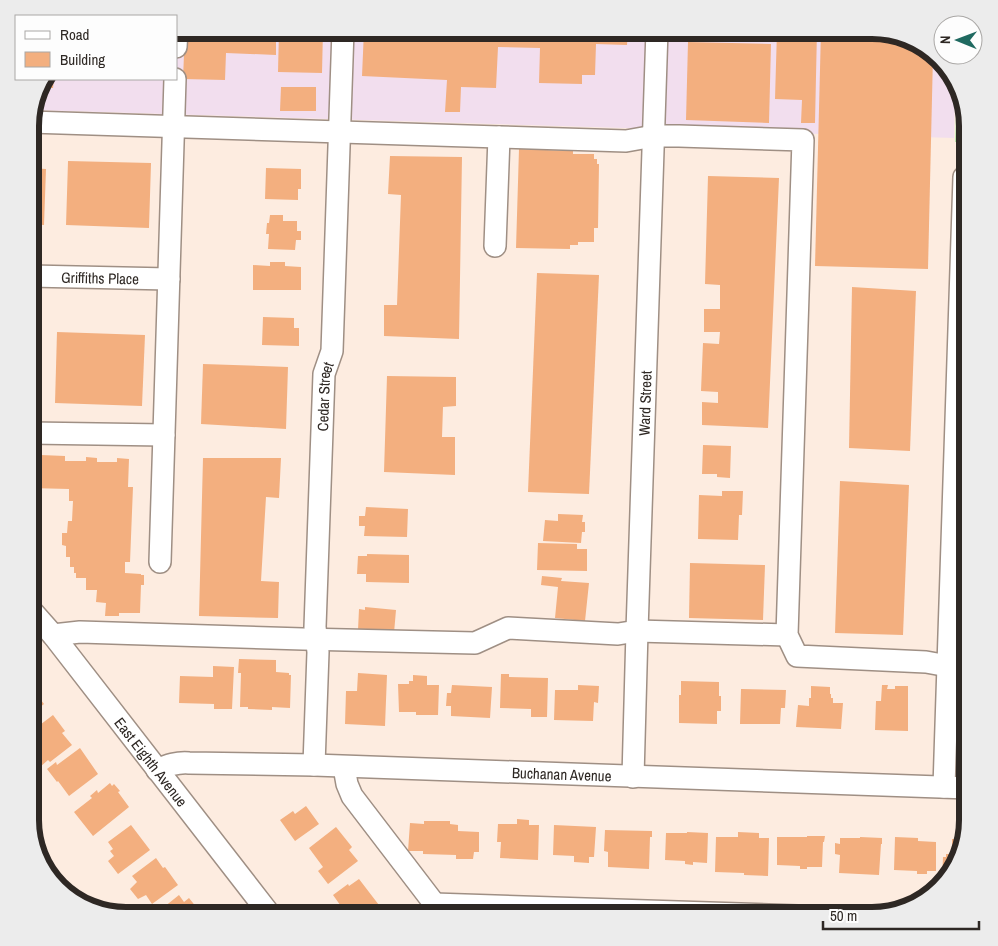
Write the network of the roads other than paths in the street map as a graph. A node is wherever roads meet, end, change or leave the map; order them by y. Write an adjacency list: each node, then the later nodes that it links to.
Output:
1 (343, 39): 6 (street, Cedar Street)
2 (657, 39): 7 (street, Ward Street)
3 (175, 80): 5 (street)
4 (39, 122): 5 (street)
5 (174, 126): 6 (street); 11 (street)
6 (339, 132): 8 (street); 20 (street, Cedar Street)
7 (654, 136): 8 (street); 17 (street, Ward Street); 19 (street)
8 (499, 138): 9 (street)
9 (495, 246)
10 (39, 276): 11 (street, Griffiths Place)
11 (169, 280): 14 (street)
12 (959, 367): 21 (street)
13 (39, 434): 14 (street)
14 (164, 435): 15 (street)
15 (160, 562)
16 (39, 619): 18 (street, East Eighth Avenue)
17 (637, 631): 19 (street); 20 (street); 25 (street, Ward Street)
18 (53, 635): 20 (street); 24 (street, East Eighth Avenue)
19 (787, 635): 21 (street)
20 (317, 639): 22 (street, Cedar Street)
21 (948, 666): 26 (street)
22 (314, 765): 23 (street, Buchanan Avenue); 24 (street, Buchanan Avenue)
23 (344, 767): 25 (street, Buchanan Avenue); 29 (street)
24 (157, 770): 28 (street, East Eighth Avenue)
25 (633, 777): 26 (street, Buchanan Avenue)
26 (944, 787): 27 (street, Buchanan Avenue)
27 (959, 788)
28 (264, 907)
29 (437, 907)

